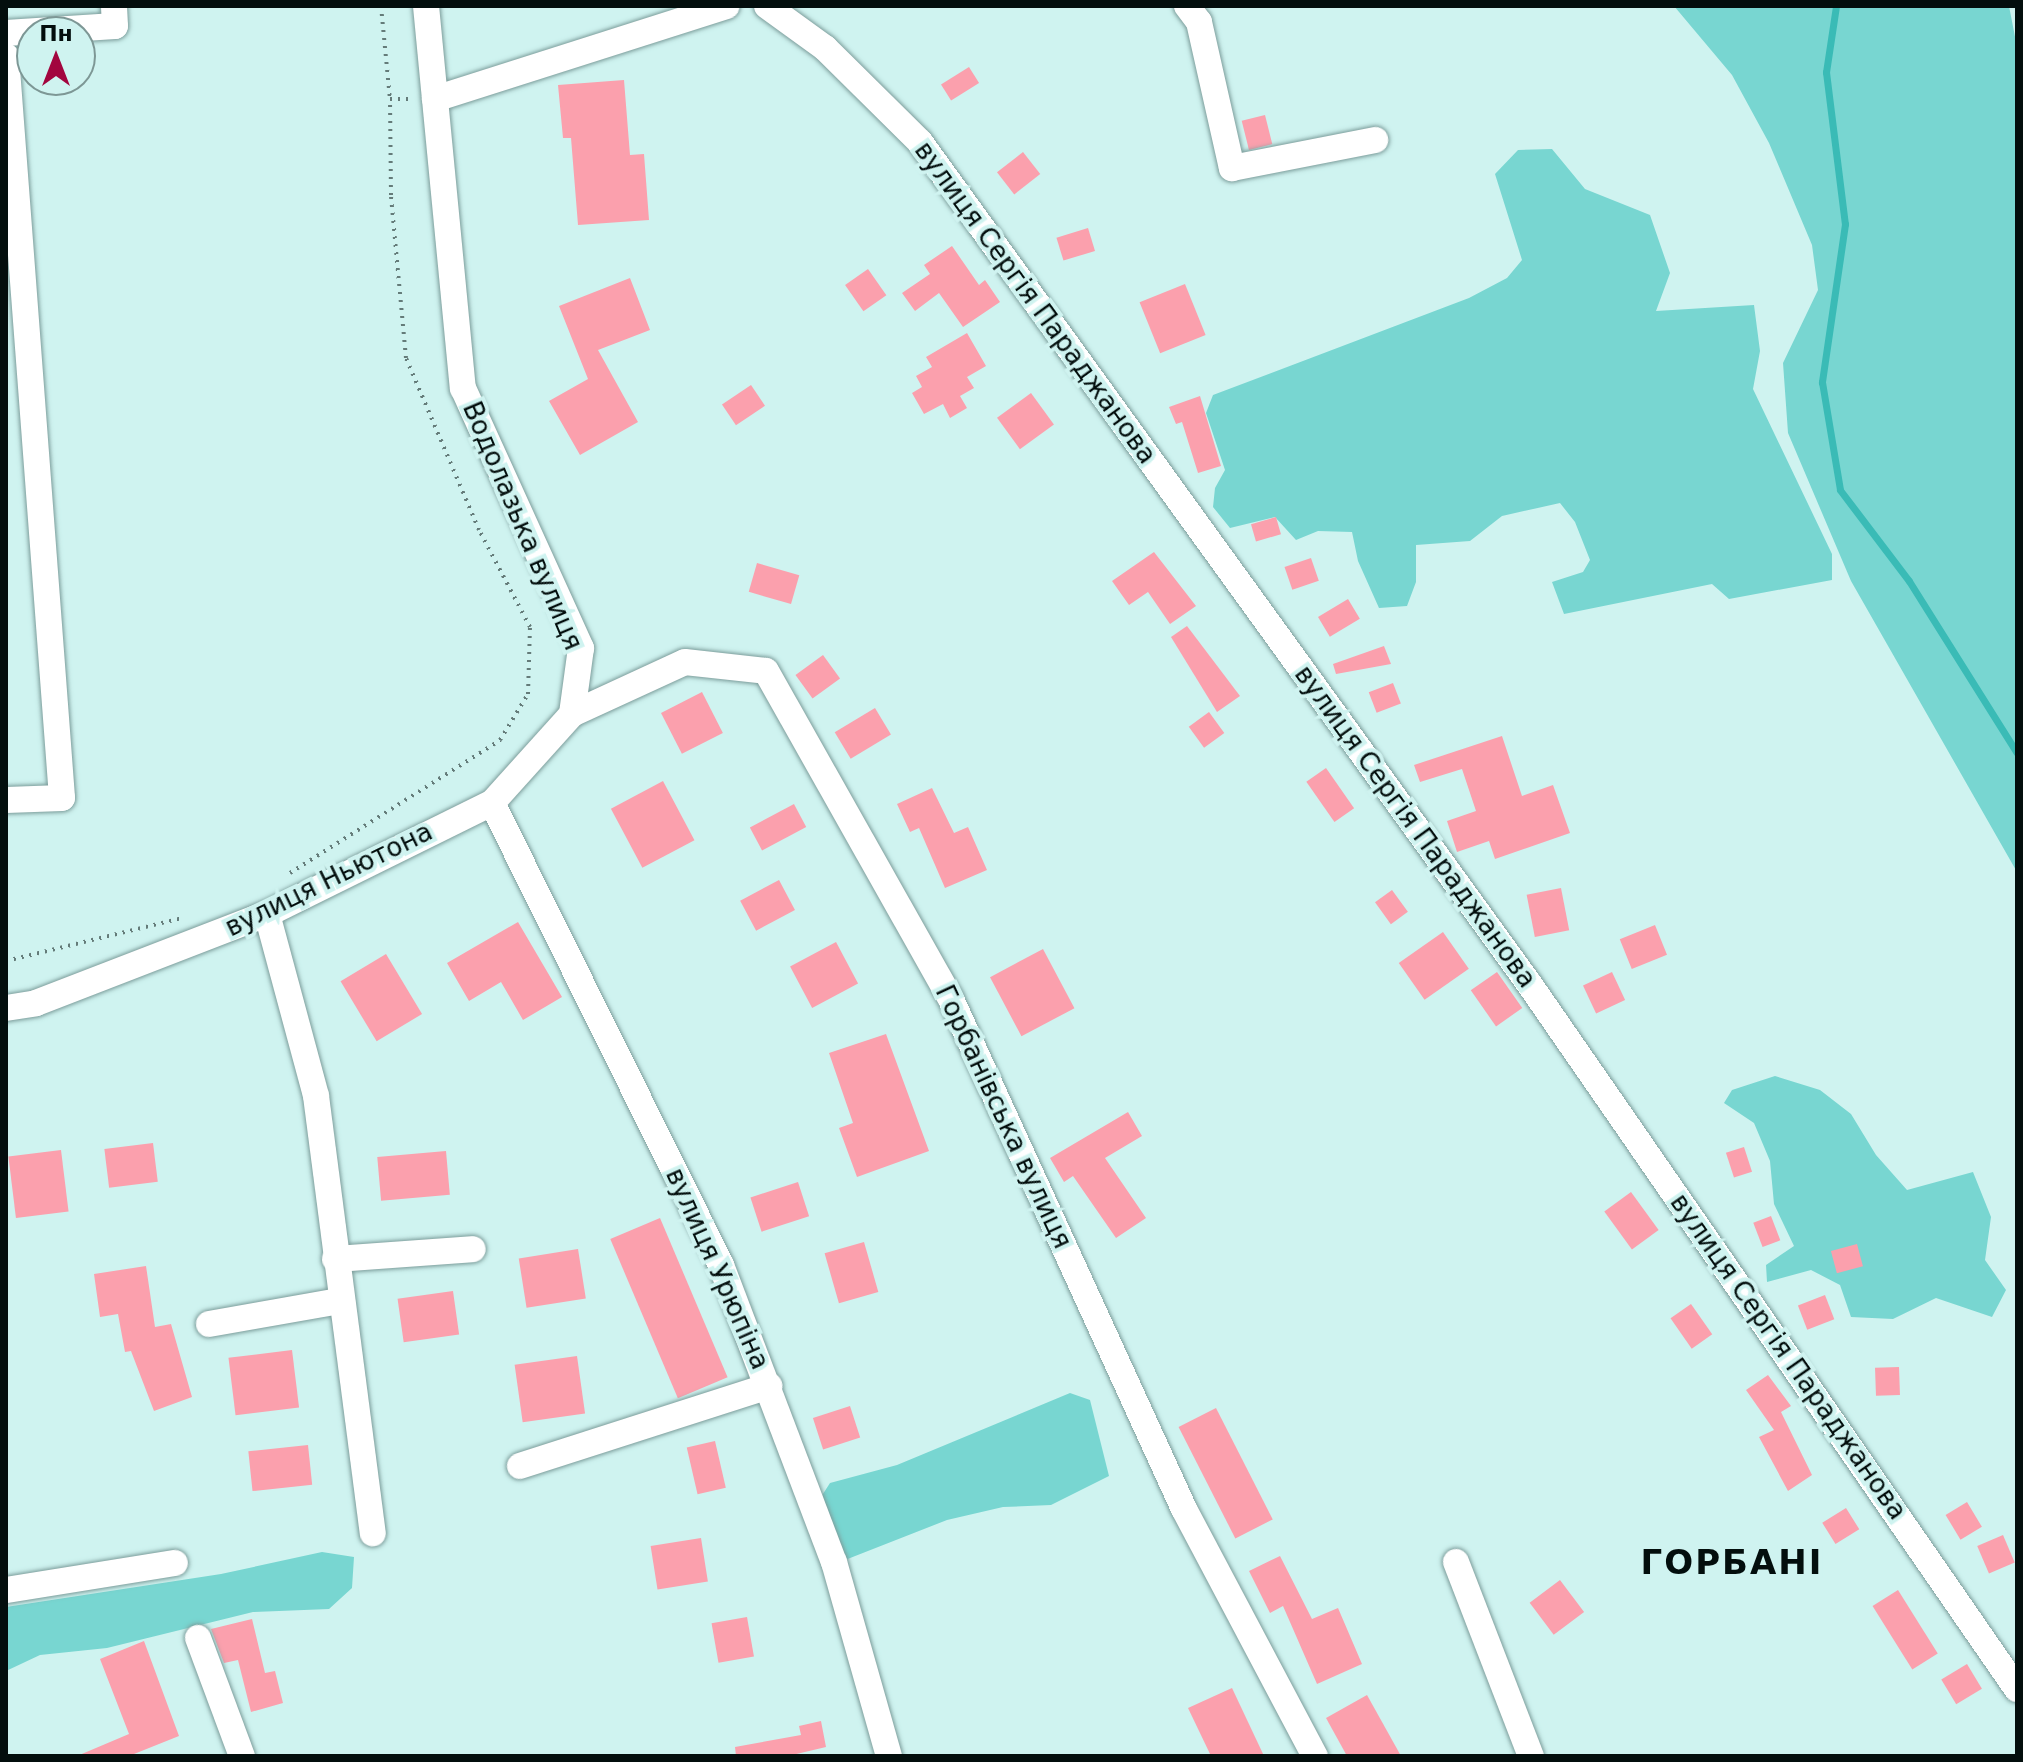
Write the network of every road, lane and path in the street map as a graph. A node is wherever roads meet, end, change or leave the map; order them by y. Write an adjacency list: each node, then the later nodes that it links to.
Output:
1 (114, 6): 7 (street)
2 (381, 6): 9 (path)
3 (426, 6): 10 (street, Водолазька вулиця)
4 (727, 6): 10 (street)
5 (767, 6): 31 (street, вулиця Сергія Параджанова)
6 (1187, 6): 11 (street)
7 (6, 33)
8 (6, 56): 13 (street)
9 (390, 99): 10 (path); 15 (path)
10 (435, 99): 12 (street, Водолазька вулиця)
11 (1375, 140)
12 (572, 714): 14 (street, вулиця Ньютона); 34 (street, Горбанівська вулиця)
13 (6, 800)
14 (492, 803): 16 (street, вулиця Ньютона); 24 (street, вулиця Урюпіна)
15 (277, 882)
16 (267, 914): 19 (street, вулиця Ньютона); 21 (street)
17 (195, 915): 18 (path)
18 (6, 961)
19 (6, 1008)
20 (473, 1249): 21 (street)
21 (335, 1259): 22 (street)
22 (340, 1301): 23 (street); 26 (street)
23 (209, 1324)
24 (769, 1386): 25 (street); 33 (street, вулиця Урюпіна)
25 (520, 1466)
26 (373, 1533)
27 (1456, 1562): 35 (street)
28 (175, 1563): 29 (street)
29 (6, 1590)
30 (198, 1638): 32 (street)
31 (2017, 1689)
32 (242, 1756)
33 (889, 1756)
34 (1315, 1756)
35 (1531, 1756)

